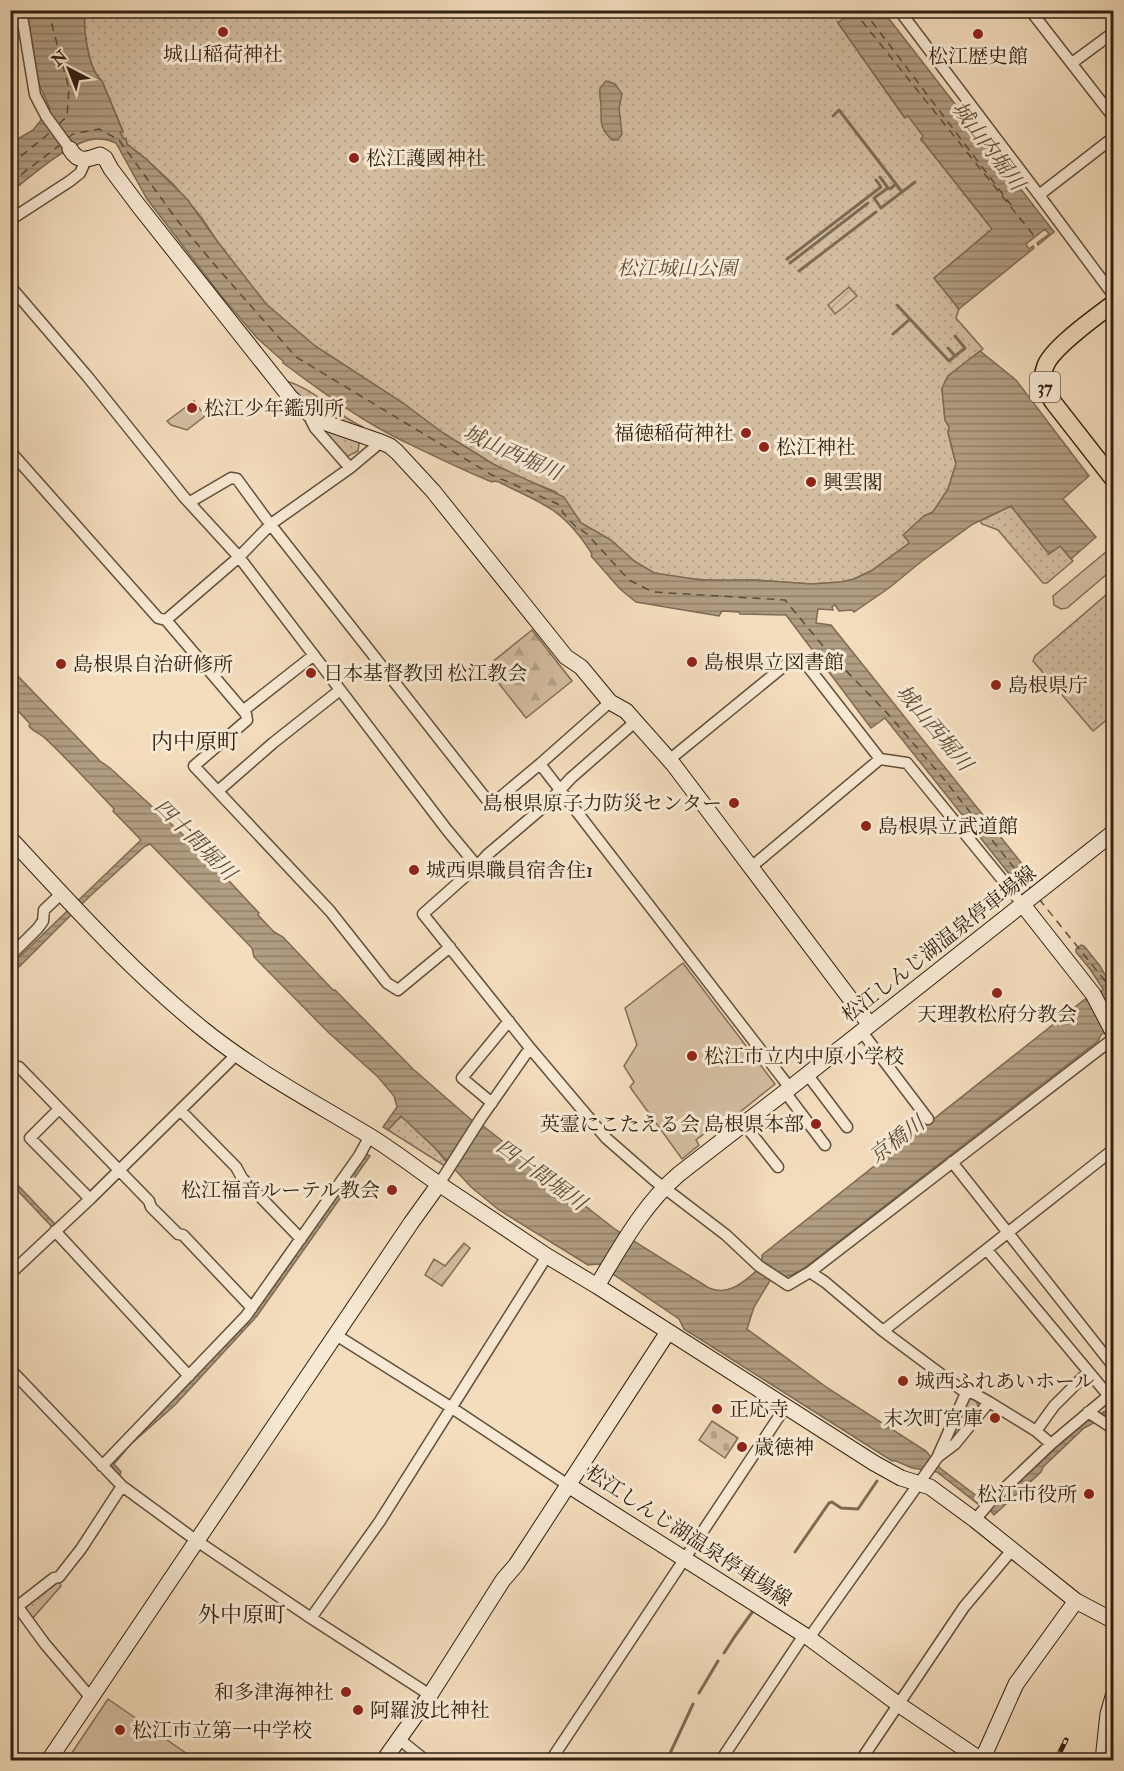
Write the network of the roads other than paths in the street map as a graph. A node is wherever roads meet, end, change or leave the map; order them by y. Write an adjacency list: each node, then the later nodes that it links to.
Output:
1 (21, 10): 8 (street)
2 (899, 10): 10 (street)
3 (1030, 10): 5 (street)
4 (1113, 32): 5 (street)
5 (1072, 63): 6 (street)
6 (1113, 118)
7 (1113, 137): 10 (street)
8 (70, 149): 9 (street)
9 (86, 160): 11 (street); 15 (street)
10 (1039, 195): 13 (street)
11 (10, 220)
12 (10, 286): 20 (street)
13 (1113, 296)
14 (1113, 303): 19 (main road, 37)
15 (308, 413): 16 (street); 18 (street)
16 (381, 442): 18 (street); 26 (street)
17 (10, 451): 23 (street)
18 (350, 468): 21 (street)
19 (1113, 480)
20 (190, 502): 21 (street); 22 (street)
21 (271, 524): 22 (street); 31 (street)
22 (239, 557): 23 (street); 24 (street)
23 (166, 620): 27 (street)
24 (314, 654): 25 (street); 27 (street)
25 (340, 690): 33 (street); 36 (street)
26 (610, 702): 28 (street); 31 (street)
27 (244, 710): 33 (street)
28 (636, 722): 30 (street); 32 (street)
29 (880, 759): 30 (street); 37 (street); 39 (street)
30 (669, 760): 37 (street)
31 (540, 764): 32 (street)
32 (560, 788): 36 (street); 49 (street)
33 (218, 791): 40 (street)
34 (1113, 832): 39 (street, 松江しんじ湖温泉停車場線)
35 (10, 838): 38 (street)
36 (477, 866): 40 (street)
37 (750, 868): 43 (street)
38 (70, 902): 41 (street); 46 (street)
39 (1026, 902): 43 (street, 松江しんじ湖温泉停車場線); 44 (street)
40 (450, 947): 42 (street)
41 (10, 956)
42 (509, 1021): 45 (street); 50 (street)
43 (866, 1028): 48 (street, 松江しんじ湖温泉停車場線); 53 (street)
44 (1113, 1034): 59 (street)
45 (530, 1048): 50 (street); 63 (street)
46 (236, 1055): 52 (street); 56 (street)
47 (20, 1067): 51 (street)
48 (807, 1074): 49 (street, 松江しんじ湖温泉停車場線); 55 (street)
49 (787, 1090): 54 (street, 松江しんじ湖温泉停車場線); 57 (street)
50 (492, 1103): 62 (street)
51 (59, 1109): 61 (street); 64 (street)
52 (180, 1110): 61 (street); 67 (street)
53 (928, 1119)
54 (744, 1124): 60 (street); 63 (street, 松江しんじ湖温泉停車場線)
55 (847, 1127)
56 (370, 1136): 62 (street); 67 (street)
57 (825, 1145)
58 (1113, 1149): 66 (street)
59 (952, 1162): 66 (street); 70 (street)
60 (778, 1167)
61 (119, 1170): 64 (street); 73 (street)
62 (439, 1184): 69 (street); 76 (street)
63 (664, 1187): 70 (street); 72 (street, 松江しんじ湖温泉停車場線)
64 (90, 1199): 65 (street)
65 (55, 1231): 71 (street); 80 (street)
66 (1008, 1233): 68 (street); 77 (street)
67 (301, 1239): 73 (street)
68 (987, 1250): 74 (street); 79 (street)
69 (547, 1257): 72 (street); 85 (street)
70 (810, 1272): 74 (street)
71 (10, 1274)
72 (601, 1280): 75 (street)
73 (252, 1308): 80 (street)
74 (883, 1331): 81 (street)
75 (668, 1332): 84 (street); 93 (street, 松江しんじ湖温泉停車場線)
76 (336, 1335): 85 (street); 96 (street)
77 (1113, 1367)
78 (10, 1369): 91 (street)
79 (1088, 1372): 82 (street); 88 (street)
80 (189, 1376): 91 (street)
81 (966, 1393): 83 (street); 90 (street)
82 (1111, 1393): 86 (street)
83 (989, 1402): 88 (street); 90 (street)
84 (786, 1406): 92 (street); 98 (street)
85 (452, 1408): 93 (street); 102 (street)
86 (1090, 1414): 87 (street); 89 (street)
87 (1108, 1427)
88 (1036, 1431): 89 (street)
89 (1051, 1444): 95 (street)
90 (937, 1458): 92 (street)
91 (102, 1466): 94 (street)
92 (924, 1477): 95 (street); 104 (street)
93 (568, 1485): 98 (street, 松江しんじ湖温泉停車場線); 106 (street)
94 (122, 1486): 96 (street); 101 (street)
95 (978, 1516): 97 (street)
96 (197, 1541): 102 (street); 107 (street)
97 (1011, 1550): 100 (street); 108 (street)
98 (685, 1559): 104 (street, 松江しんじ湖温泉停車場線); 113 (street)
99 (10, 1596): 101 (street)
100 (1076, 1601): 103 (street); 116 (street)
101 (18, 1606): 107 (street)
102 (310, 1618): 106 (street)
103 (1113, 1621)
104 (806, 1637): 108 (street, 松江しんじ湖温泉停車場線); 114 (street)
105 (1113, 1693): 117 (street)
106 (430, 1695): 109 (street)
107 (92, 1698): 110 (street)
108 (898, 1704): 115 (street); 116 (street, 松江しんじ湖温泉停車場線)
109 (399, 1739): 111 (street); 112 (street)
110 (49, 1761)
111 (384, 1761)
112 (425, 1761)
113 (552, 1761)
114 (721, 1761)
115 (861, 1761)
116 (981, 1761)
117 (1103, 1761)

